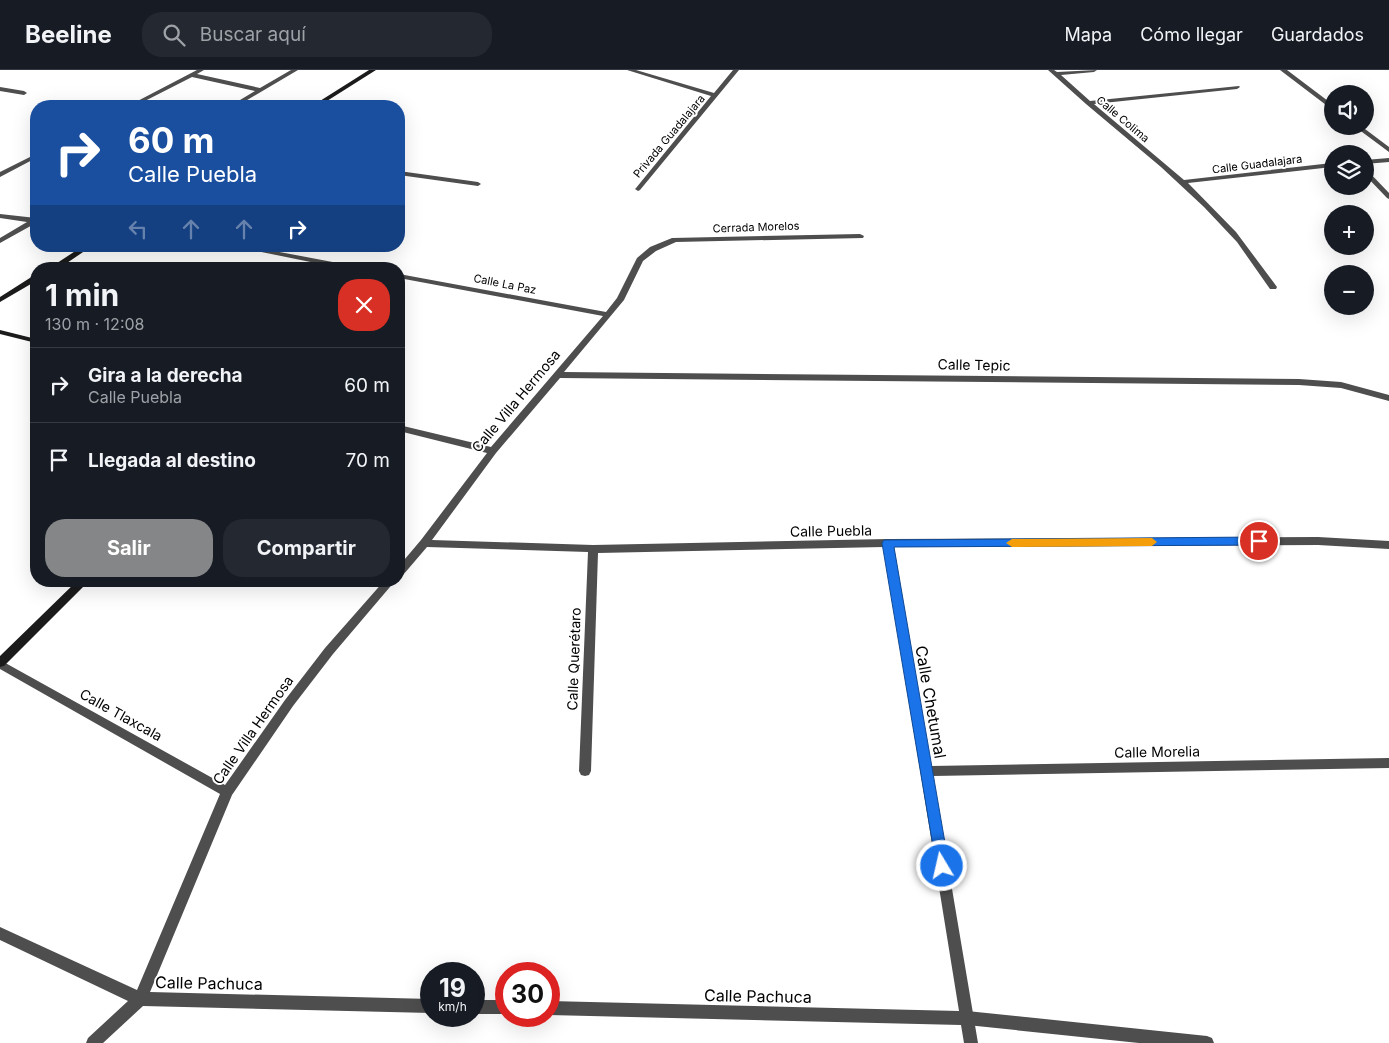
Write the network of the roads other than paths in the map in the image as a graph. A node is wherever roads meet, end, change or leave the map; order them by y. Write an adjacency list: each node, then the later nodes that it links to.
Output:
1 (201, 70): 9 (street)
2 (295, 70): 12 (street)
3 (373, 70): 17 (street)
4 (630, 70): 14 (street)
5 (736, 70): 14 (street)
6 (1094, 70): 8 (street)
7 (1283, 70): 18 (street)
8 (1054, 72): 19 (street, Calle Colima)
9 (192, 75): 12 (street); 15 (street)
10 (1237, 87): 19 (street)
11 (0, 89): 13 (street)
12 (261, 90): 16 (street)
13 (24, 93)
14 (716, 96): 31 (street, Privada Guadalajara)
15 (143, 100)
16 (244, 100)
17 (325, 100)
18 (1324, 101)
19 (1088, 103): 29 (street, Calle Colima)
20 (1370, 135): 21 (street)
21 (1389, 150)
22 (30, 159): 27 (street)
23 (1389, 160): 24 (street)
24 (1374, 161)
25 (1324, 166): 29 (street, Calle Guadalajara)
26 (405, 174): 30 (street)
27 (0, 175)
28 (1374, 181): 32 (street)
29 (1183, 182): 45 (street, Calle Colima)
30 (478, 184)
31 (638, 189)
32 (1389, 197)
33 (0, 216): 34 (street)
34 (30, 220)
35 (30, 224): 37 (street)
36 (860, 236): 38 (street, Cerrada Morelos)
37 (0, 241)
38 (653, 249): 47 (street, Calle Villa Hermosa)
39 (79, 252): 41 (street)
40 (267, 252): 42 (street)
41 (63, 262)
42 (321, 262)
43 (405, 277): 47 (street, Calle La Paz)
44 (30, 282): 46 (street)
45 (1272, 287)
46 (0, 300)
47 (608, 315): 50 (street, Calle Villa Hermosa)
48 (0, 332): 49 (street)
49 (30, 339)
50 (557, 375): 51 (street, Calle Tepic); 53 (street, Calle Villa Hermosa)
51 (1389, 398)
52 (405, 430): 53 (street)
53 (493, 452): 54 (street, Calle Villa Hermosa)
54 (424, 543): 57 (street, Calle Puebla); 58 (street, Calle Villa Hermosa)
55 (888, 543): 56 (street, Calle Puebla); 57 (street, Calle Puebla); 64 (street, Calle Chetumal)
56 (1389, 545)
57 (593, 548): 63 (street, Calle Querétaro)
58 (405, 565)
59 (78, 587): 61 (street)
60 (385, 587): 65 (street, Calle Villa Hermosa)
61 (0, 664): 65 (street, Calle Tlaxcala)
62 (1389, 763): 64 (street, Calle Morelia)
63 (585, 770)
64 (926, 771): 70 (street, Calle Chetumal)
65 (227, 792): 67 (street, Calle Villa Hermosa)
66 (0, 933): 67 (street, Calle Pachuca)
67 (140, 999): 68 (street, Calle Pachuca); 71 (street)
68 (420, 1006)
69 (560, 1008): 70 (street, Calle Pachuca)
70 (967, 1018): 72 (street, Calle Chetumal); 73 (street, Calle Pachuca)
71 (93, 1043)
72 (971, 1043)
73 (1207, 1043)

